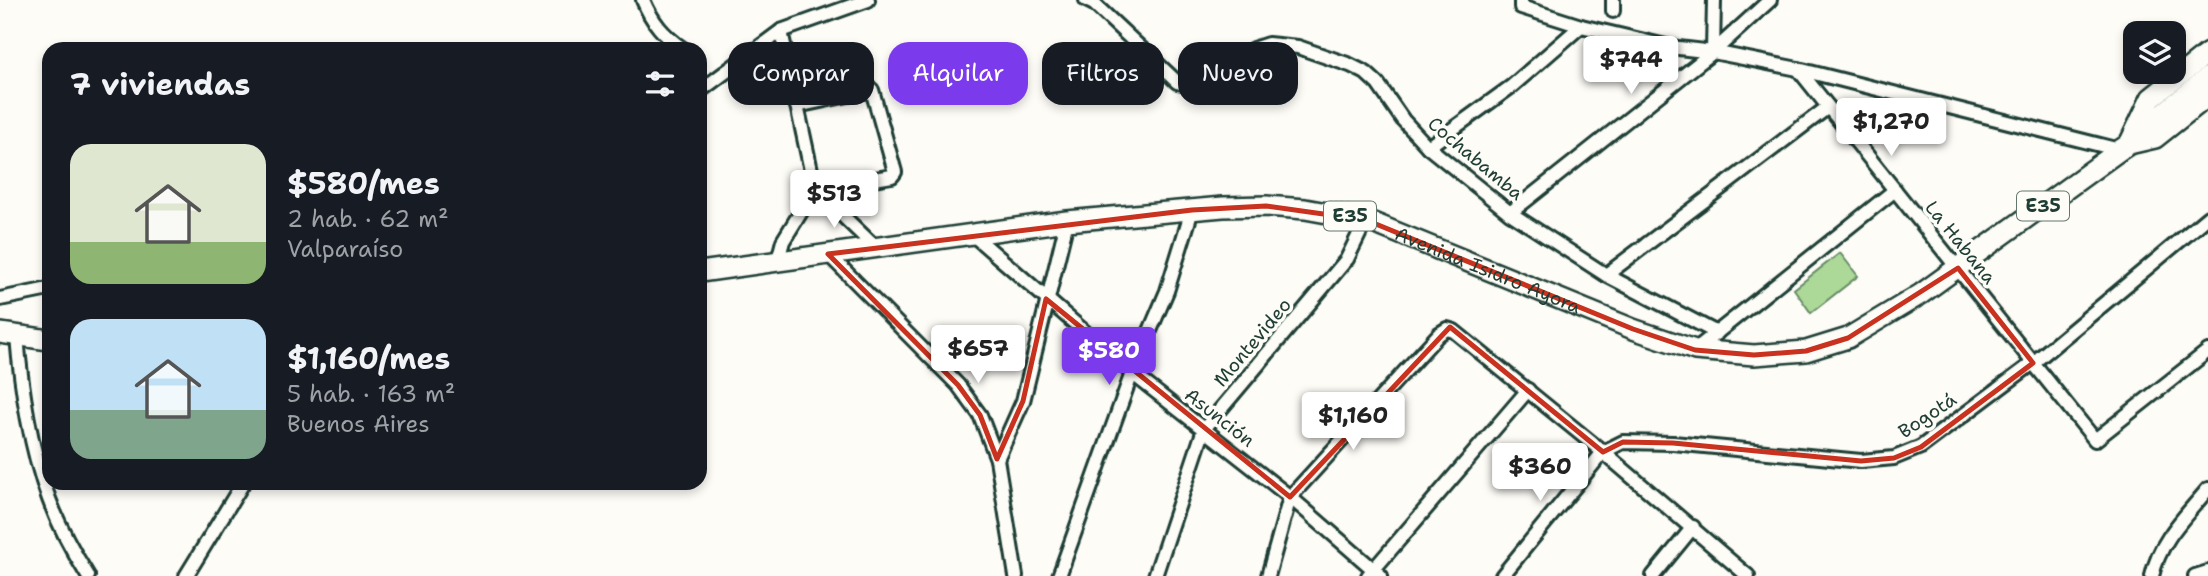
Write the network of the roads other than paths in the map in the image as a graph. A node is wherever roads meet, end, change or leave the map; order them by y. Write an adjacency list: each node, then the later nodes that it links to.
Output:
1 (643, 0): 9 (street)
2 (869, 0): 8 (street)
3 (1086, 0): 19 (street, Cochabamba)
4 (1714, 0): 10 (street)
5 (1770, 0): 10 (street)
6 (1521, 3): 7 (street)
7 (1581, 26): 10 (street); 19 (street)
8 (780, 31): 14 (street); 16 (street)
9 (672, 42)
10 (1713, 52): 12 (street); 23 (street)
11 (2208, 53): 18 (main road, Avenida Isidro Ayora / E35)
12 (1798, 69): 17 (street, La Habana); 18 (street)
13 (2208, 77): 18 (main road)
14 (707, 86)
15 (2208, 96): 18 (main road, Avenida Isidro Ayora / E35)
16 (797, 106): 20 (street); 20 (street)
17 (1828, 107): 21 (street, La Habana); 33 (street)
18 (2127, 144): 31 (main road, Avenida Isidro Ayora / E35)
19 (1428, 147): 23 (street, Cochabamba)
20 (815, 189): 28 (street); 30 (street)
21 (1895, 190): 31 (street, La Habana); 37 (street)
22 (1192, 210): 25 (main road, Avenida Isidro Ayora / E35); 26 (main road, Avenida Isidro Ayora / E35); 43 (street)
23 (1510, 213): 33 (street, Cochabamba)
24 (2208, 217): 42 (street, Bogotá)
25 (1366, 220): 40 (main road, Avenida Isidro Ayora / E35); 45 (street, Montevideo)
26 (1067, 221): 27 (main road, Avenida Isidro Ayora / E35); 36 (street)
27 (972, 234): 28 (main road, Avenida Isidro Ayora / E35); 36 (street, Asunción)
28 (875, 247): 29 (main road, Avenida Isidro Ayora / E35)
29 (828, 254): 30 (main road, Avenida Isidro Ayora / E35); 47 (street)
30 (778, 260): 32 (main road, Avenida Isidro Ayora / E35)
31 (1958, 268): 40 (main road, Avenida Isidro Ayora / E35); 42 (street, La Habana)
32 (707, 271)
33 (1605, 275): 37 (street, Cochabamba)
34 (42, 290): 35 (street)
35 (0, 299)
36 (1046, 299): 43 (street, Asunción); 47 (street)
37 (1717, 332): 40 (street)
38 (8, 335): 39 (main road); 48 (street)
39 (42, 339)
40 (1695, 350)
41 (2208, 351): 42 (street, La Habana)
42 (2033, 363): 46 (street, Bogotá)
43 (1132, 373): 45 (street, Asunción); 59 (street)
44 (1528, 390): 46 (street); 52 (street); 55 (street)
45 (1204, 429): 52 (street, Asunción); 60 (street, Montevideo)
46 (1603, 452): 53 (street); 62 (street)
47 (997, 459): 58 (street)
48 (42, 471)
49 (2208, 489): 65 (street)
50 (47, 490): 56 (street)
51 (239, 490): 57 (street)
52 (1290, 497): 55 (street, Asunción); 61 (street)
53 (1693, 527): 63 (street); 64 (street)
54 (2208, 572): 66 (street)
55 (1374, 574)
56 (89, 576)
57 (186, 576)
58 (1016, 576)
59 (1059, 576)
60 (1156, 576)
61 (1268, 576)
62 (1502, 576)
63 (1653, 576)
64 (1748, 576)
65 (2152, 576)
66 (2194, 576)

